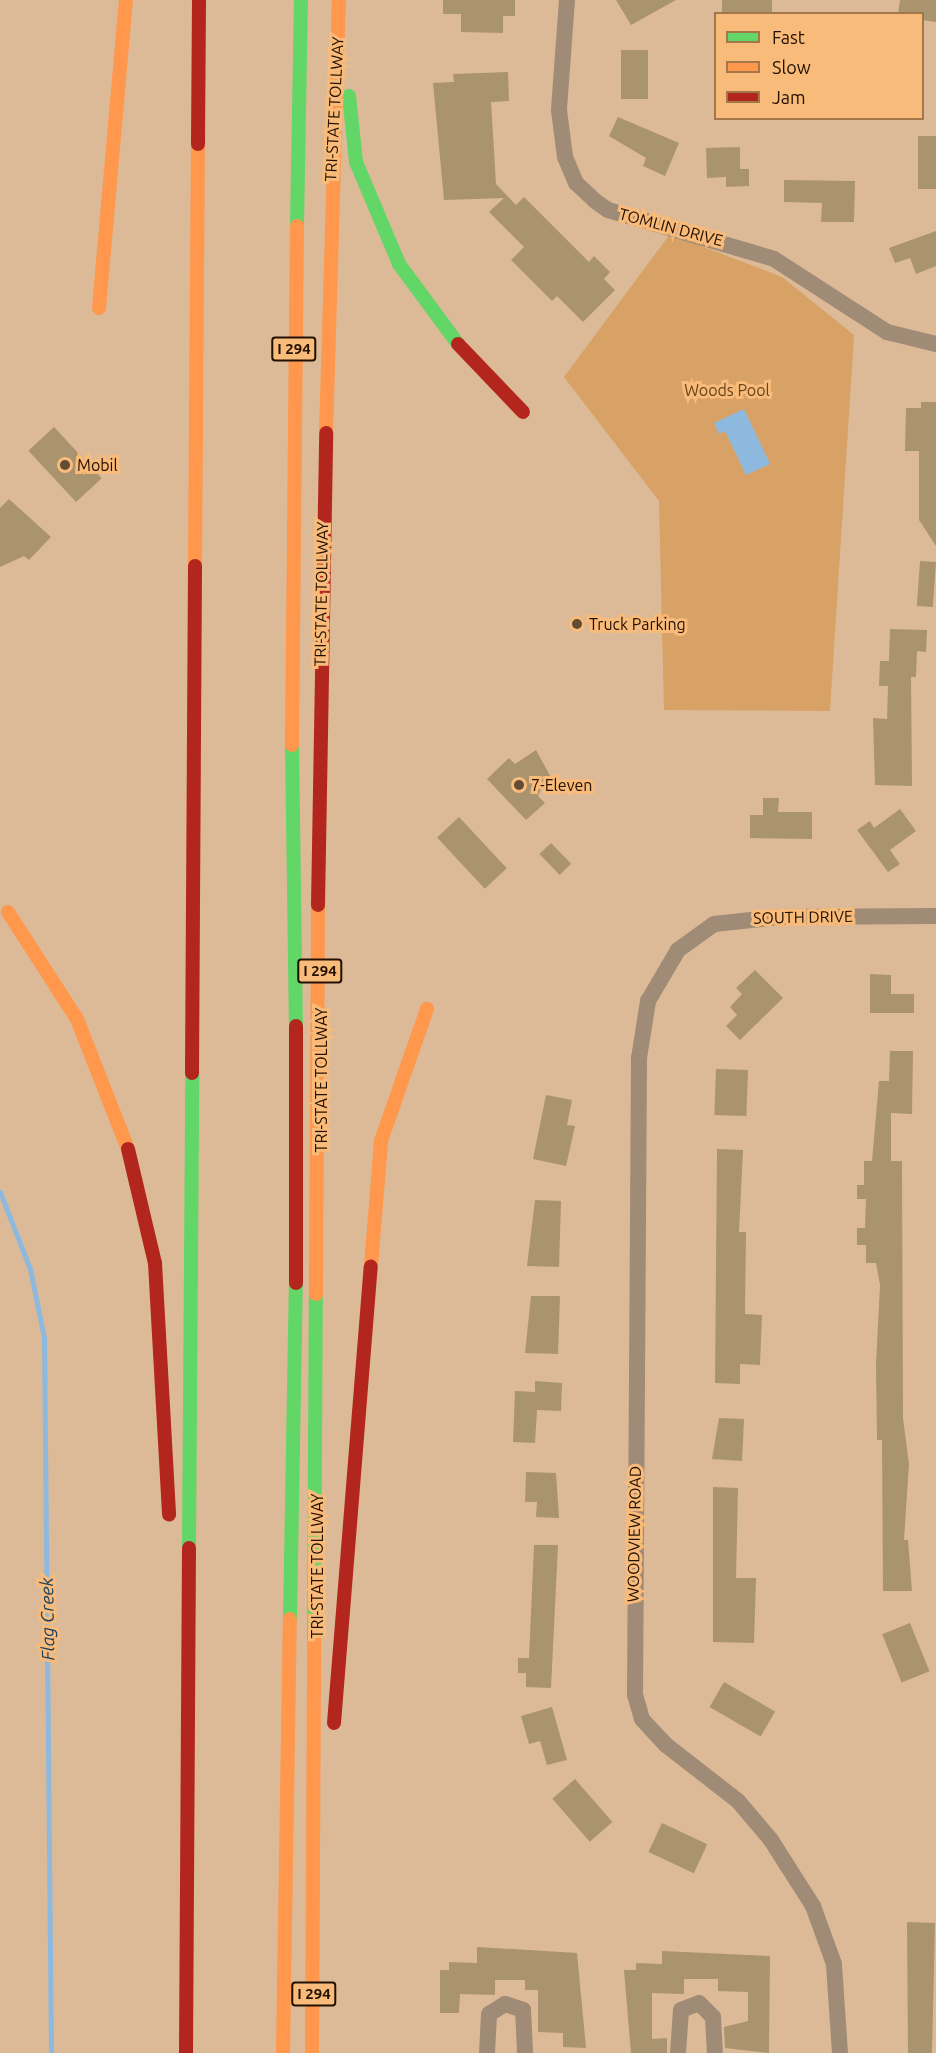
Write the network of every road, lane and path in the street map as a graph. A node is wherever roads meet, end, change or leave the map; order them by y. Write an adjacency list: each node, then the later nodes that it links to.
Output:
1 (126, 0): 6 (highway)
2 (199, 0): 17 (highway)
3 (301, 0): 20 (highway, TRI-STATE TOLLWAY / I 294)
4 (567, 0): 7 (street, TOMLIN DRIVE)
5 (339, 3): 8 (highway); 18 (highway, TRI-STATE TOLLWAY / I 294)
6 (99, 308)
7 (936, 344)
8 (523, 412)
9 (8, 912): 13 (highway)
10 (936, 916): 11 (street, SOUTH DRIVE)
11 (678, 950): 26 (street, WOODVIEW ROAD)
12 (427, 1009): 15 (highway)
13 (170, 1537)
14 (172, 1573): 17 (highway)
15 (333, 1735)
16 (330, 1770): 18 (highway)
17 (185, 1787): 19 (highway)
18 (316, 1935): 21 (highway, TRI-STATE TOLLWAY / I 294)
19 (186, 2053)
20 (284, 2053)
21 (312, 2053)
22 (488, 2053): 23 (street)
23 (525, 2053)
24 (678, 2053): 25 (street)
25 (715, 2053)
26 (840, 2053)

